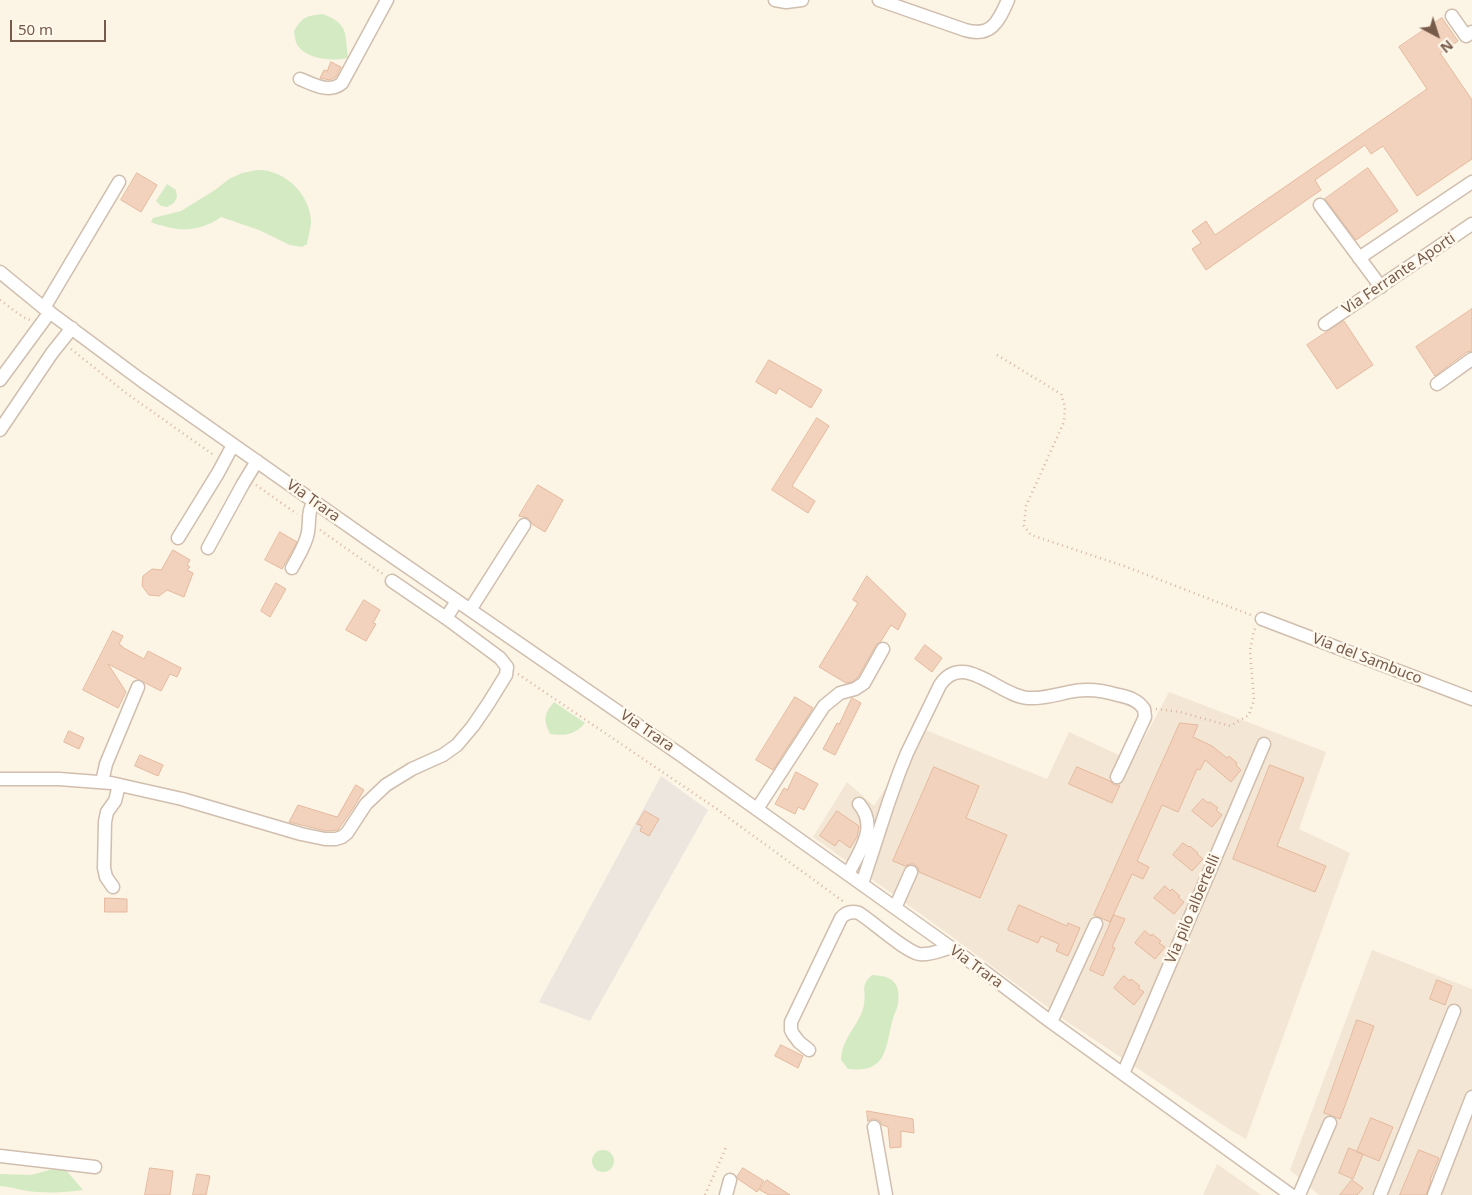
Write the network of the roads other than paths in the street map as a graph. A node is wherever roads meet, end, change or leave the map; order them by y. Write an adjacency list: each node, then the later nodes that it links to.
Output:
1 (387, 0): 8 (street)
2 (775, 0): 3 (street)
3 (802, 0)
4 (879, 0): 5 (street)
5 (1008, 0)
6 (1452, 16): 7 (street)
7 (1472, 32)
8 (300, 79)
9 (119, 182): 16 (street)
10 (1472, 182): 13 (street)
11 (1320, 205): 13 (street)
12 (1472, 224): 15 (street, Via Ferrante Aporti)
13 (1360, 258): 15 (street)
14 (0, 272): 16 (street, Via Trara)
15 (1381, 286): 17 (street, Via Ferrante Aporti)
16 (47, 310): 18 (street, Via Trara); 20 (street)
17 (1325, 324)
18 (72, 328): 22 (street); 23 (street, Via Trara)
19 (1472, 360): 21 (street)
20 (0, 380)
21 (1437, 384)
22 (0, 430)
23 (233, 445): 24 (street, Via Trara); 27 (street)
24 (257, 462): 25 (street, Via Trara); 28 (street)
25 (314, 501): 29 (street); 31 (street, Via Trara)
26 (524, 525): 32 (street)
27 (178, 538)
28 (208, 548)
29 (292, 568)
30 (392, 581): 33 (street)
31 (457, 601): 32 (street, Via Trara); 33 (street)
32 (470, 610): 44 (street, Via Trara)
33 (446, 618): 42 (street)
34 (1262, 619): 37 (street, Via del Sambuco)
35 (883, 649): 44 (street)
36 (138, 687): 41 (street)
37 (1472, 699)
38 (1264, 744): 55 (street, Via pilo albertelli)
39 (1117, 777): 47 (street)
40 (0, 779): 41 (street)
41 (102, 782): 42 (street)
42 (119, 785): 48 (street)
43 (859, 804): 46 (street)
44 (757, 809): 46 (street, Via Trara)
45 (911, 872): 49 (street)
46 (848, 874): 47 (street, Via Trara)
47 (862, 884): 49 (street, Via Trara)
48 (113, 888)
49 (895, 908): 51 (street, Via Trara)
50 (1096, 924): 53 (street)
51 (950, 948): 53 (street, Via Trara); 54 (street)
52 (1454, 1011): 66 (street)
53 (1051, 1022): 55 (street, Via Trara)
54 (809, 1050)
55 (1123, 1074): 64 (street, Via Trara)
56 (1472, 1097): 67 (street)
57 (1330, 1123): 65 (street)
58 (874, 1127): 63 (street)
59 (0, 1156): 60 (street)
60 (95, 1167)
61 (730, 1180): 62 (street)
62 (726, 1195)
63 (886, 1195)
64 (1291, 1195)
65 (1299, 1195)
66 (1380, 1195)
67 (1434, 1195)

